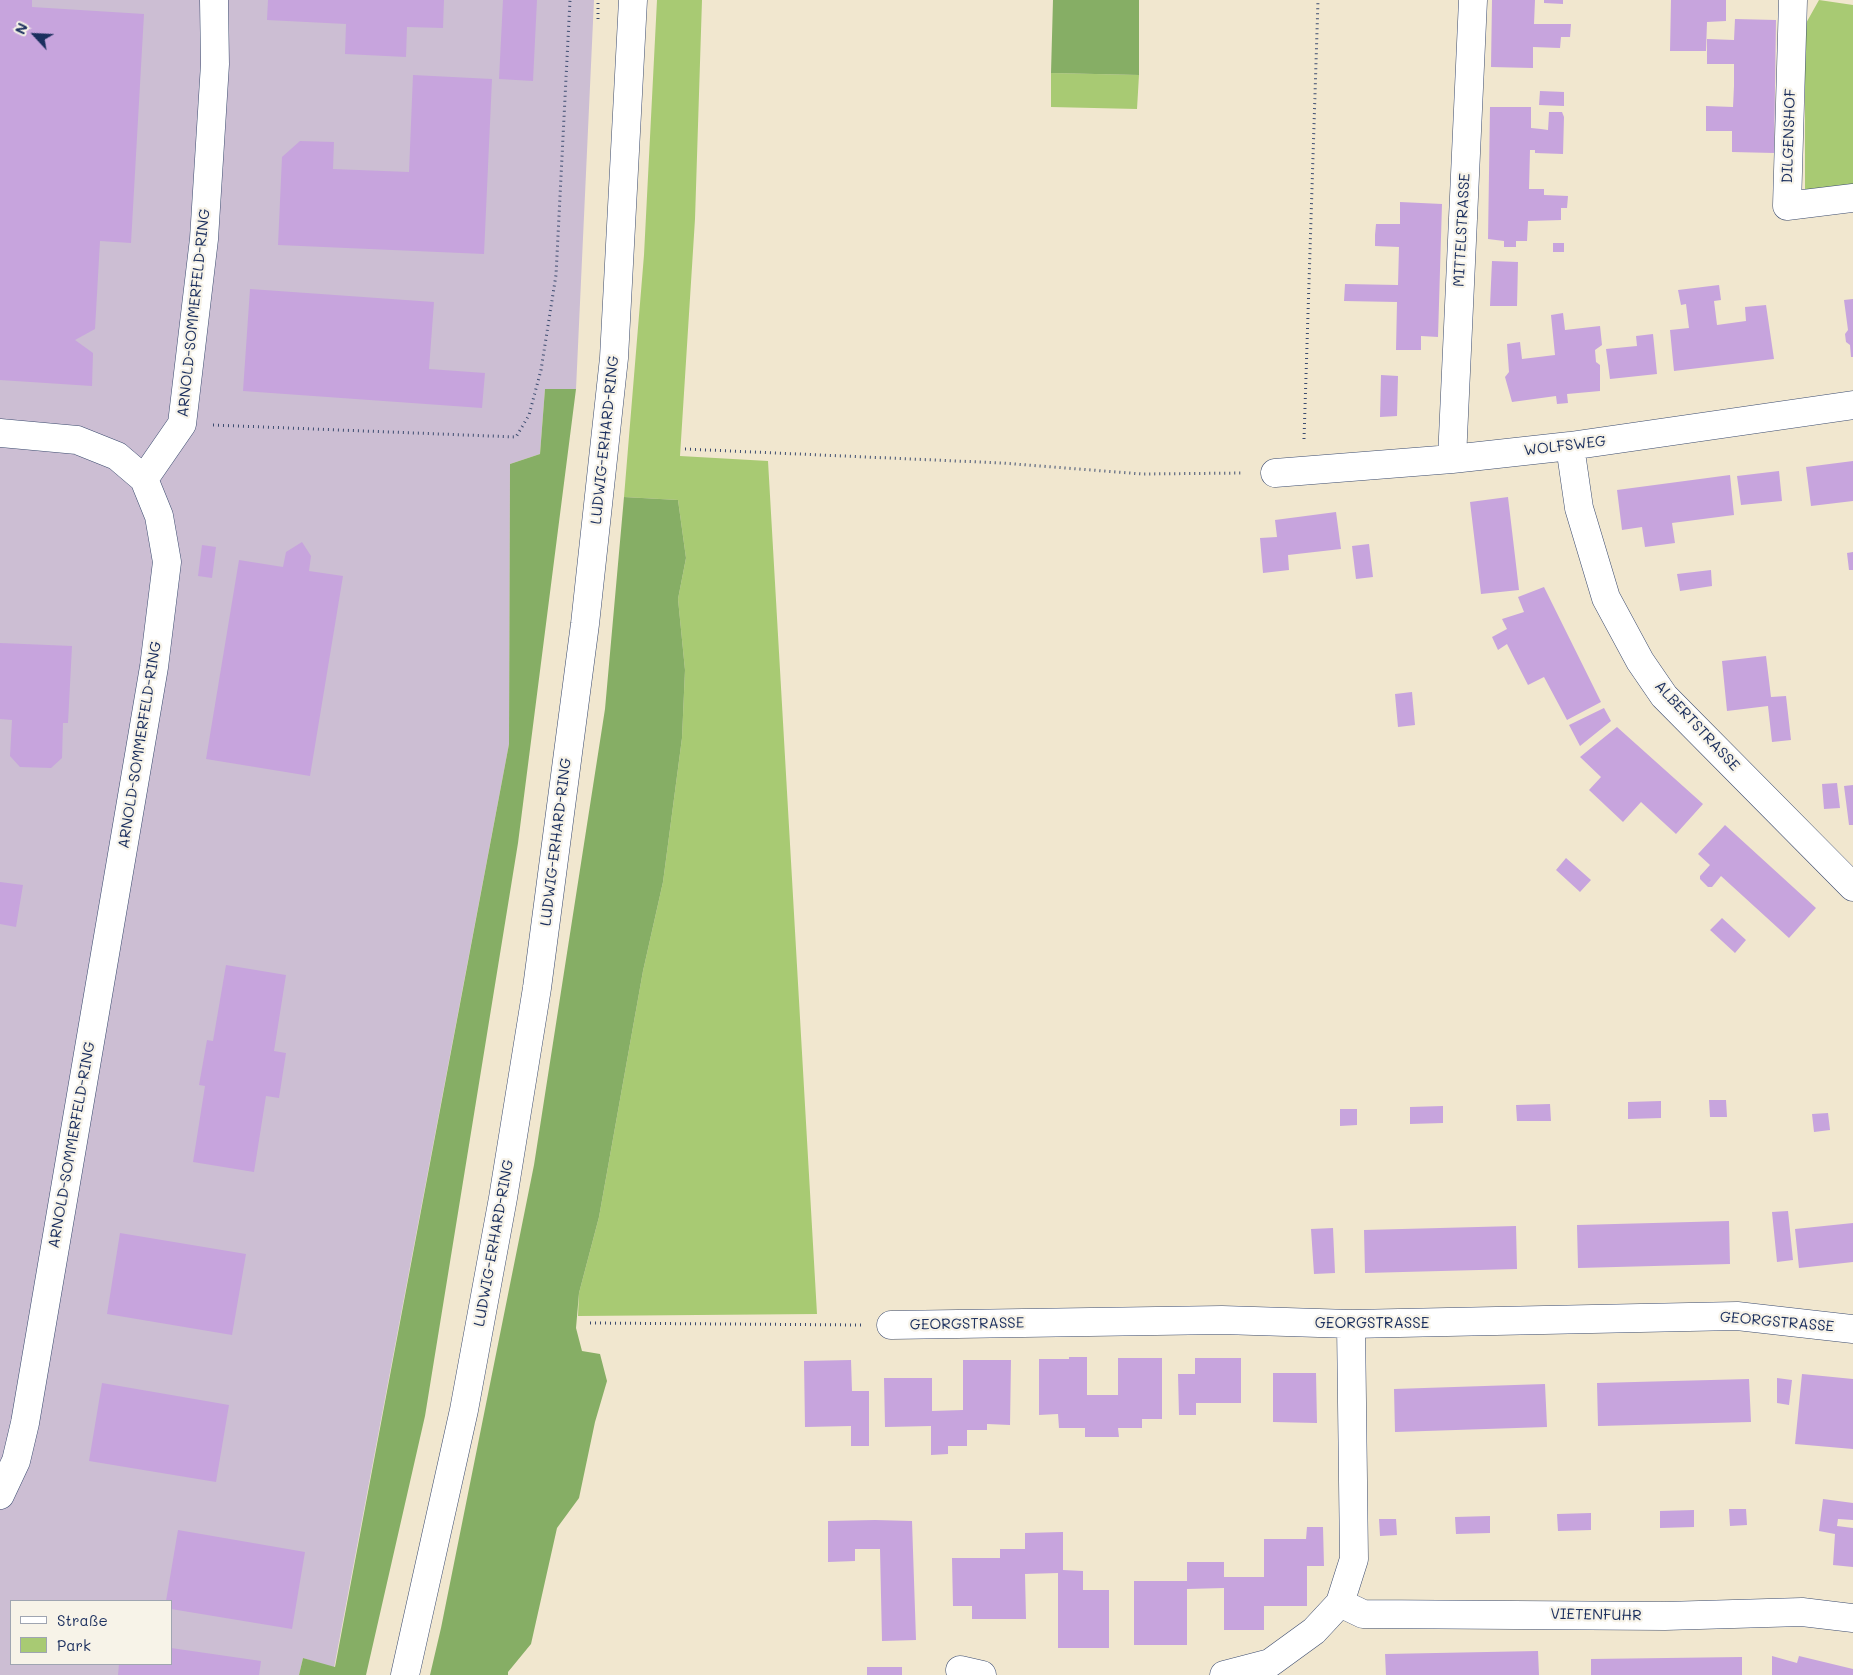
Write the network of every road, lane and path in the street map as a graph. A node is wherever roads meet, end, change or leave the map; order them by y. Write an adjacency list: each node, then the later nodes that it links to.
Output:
1 (214, 0): 11 (street, ARNOLD-SOMMERFELD-RING)
2 (570, 0): 11 (path)
3 (598, 0): 8 (path)
4 (633, 0): 27 (street, LUDWIG-ERHARD-RING)
5 (1318, 0): 16 (path)
6 (1473, 0): 15 (street, MITTELSTRASSE)
7 (1793, 0): 9 (street, DILGENSHOF)
8 (598, 26)
9 (1853, 198)
10 (1853, 405): 13 (street, WOLFSWEG)
11 (182, 424): 18 (street, ARNOLD-SOMMERFELD-RING)
12 (0, 434): 18 (street)
13 (1570, 446): 15 (street, WOLFSWEG); 19 (street, ALBERTSTRASSE)
14 (686, 450): 17 (path)
15 (1452, 459): 16 (street, WOLFSWEG)
16 (1303, 472): 17 (street, WOLFSWEG)
17 (1275, 473)
18 (144, 479): 24 (street, ARNOLD-SOMMERFELD-RING)
19 (1853, 887)
20 (590, 1323): 22 (path)
21 (1351, 1324): 22 (street, GEORGSTRASSE); 23 (street, GEORGSTRASSE); 25 (street)
22 (891, 1325)
23 (1853, 1329)
24 (0, 1495)
25 (1340, 1603): 26 (street, VIETENFUHR); 28 (street)
26 (1853, 1618)
27 (405, 1675)
28 (1224, 1675)

